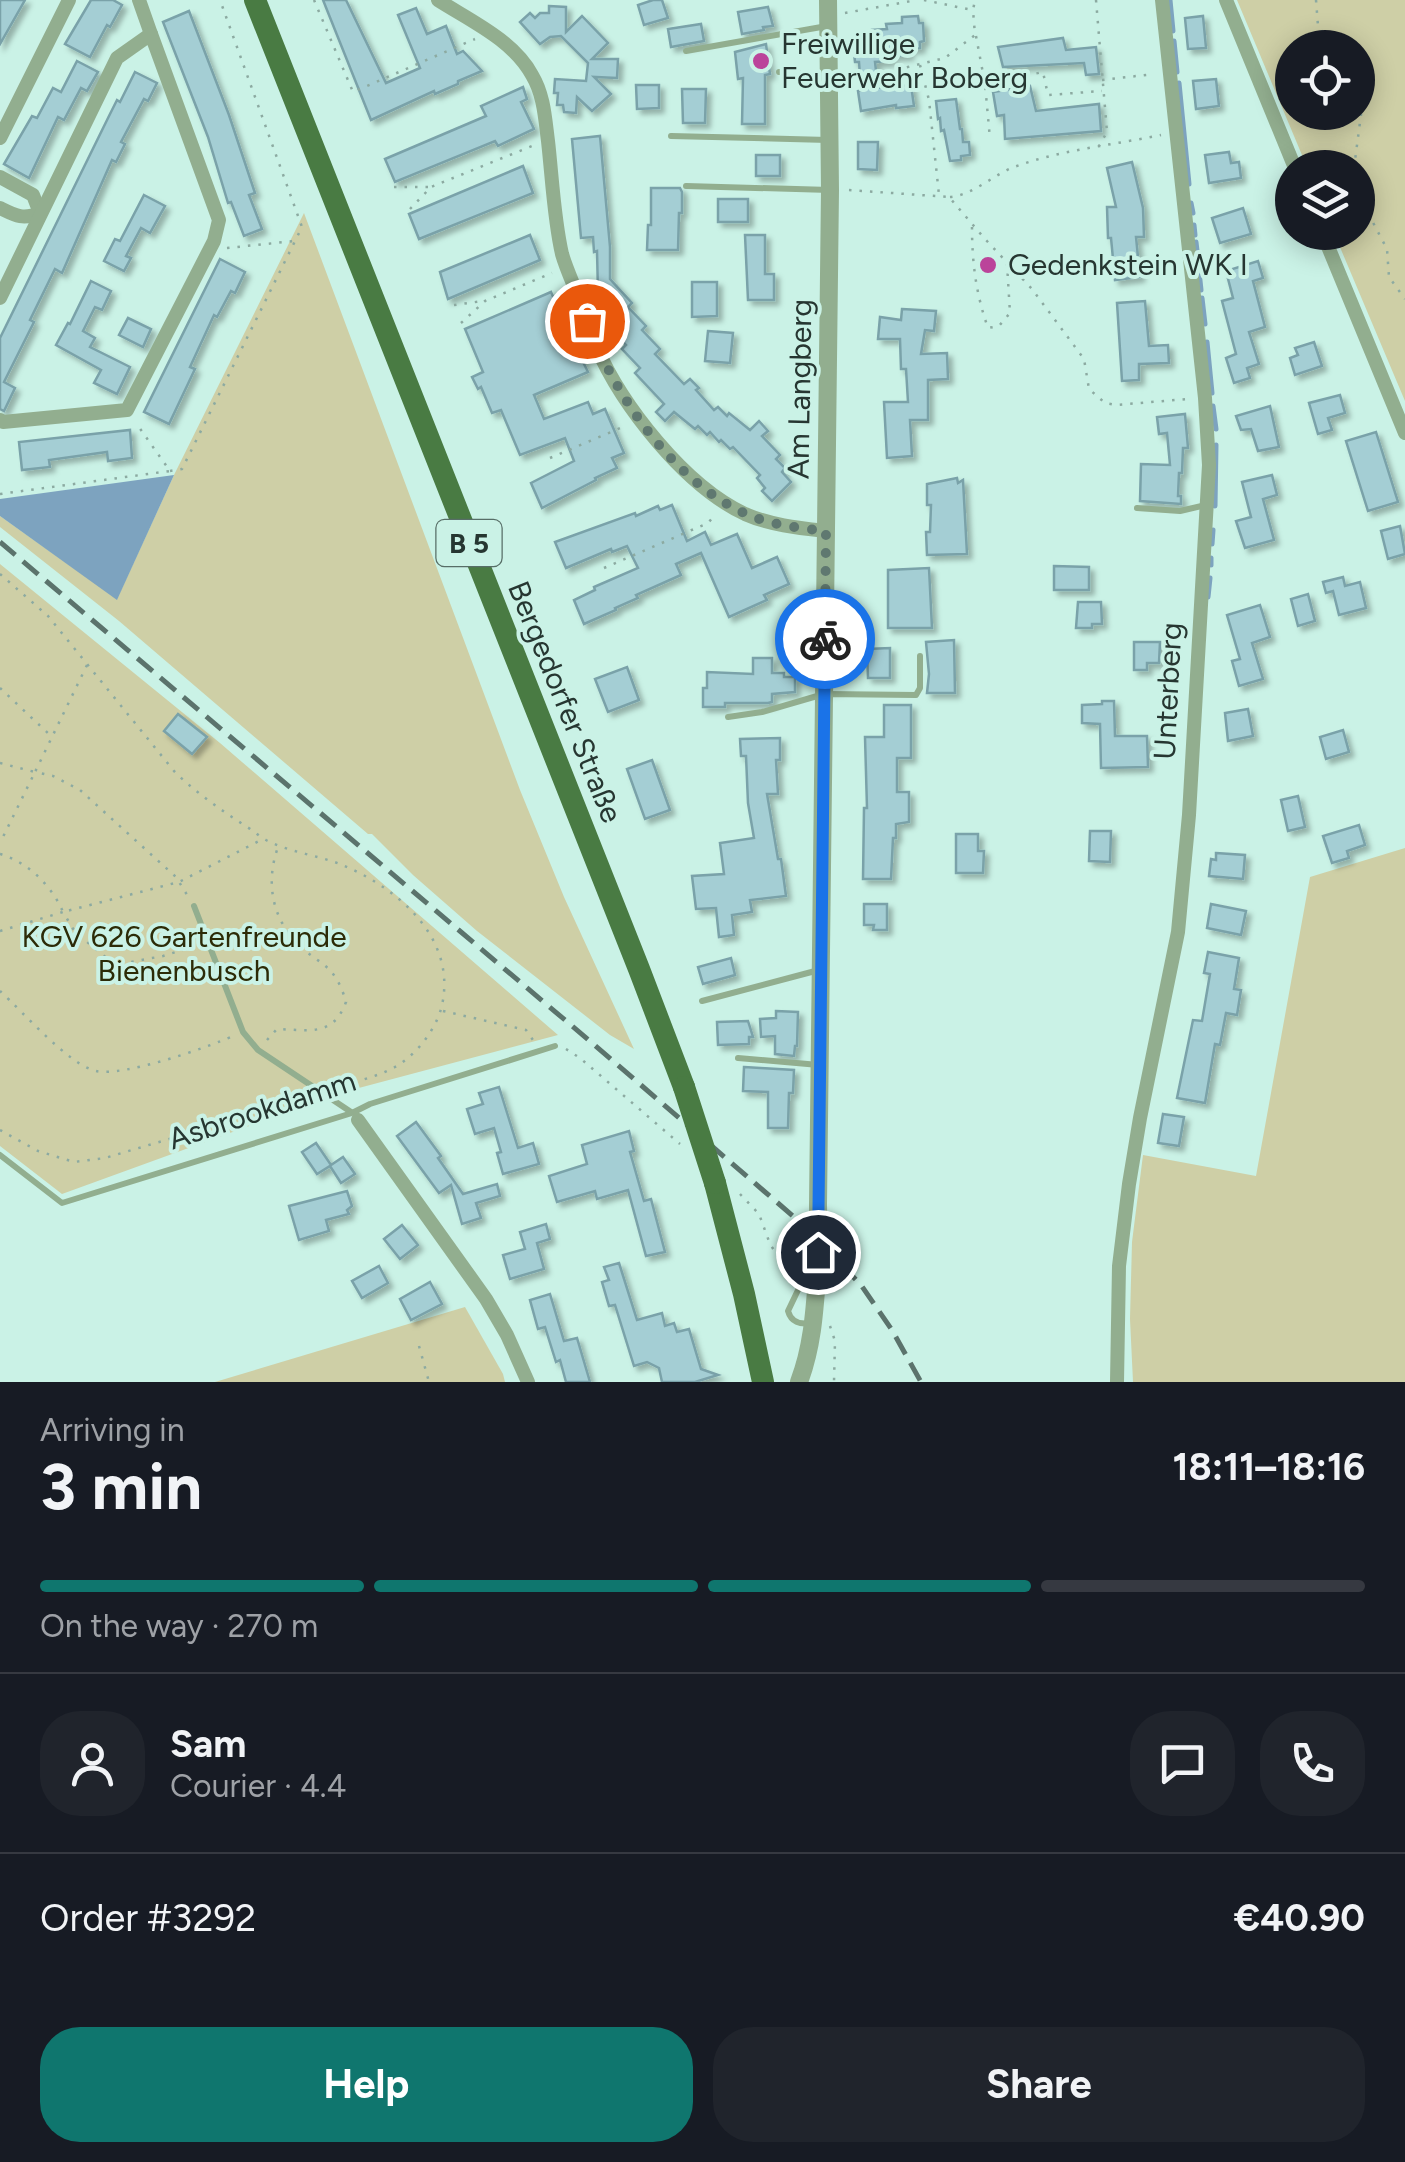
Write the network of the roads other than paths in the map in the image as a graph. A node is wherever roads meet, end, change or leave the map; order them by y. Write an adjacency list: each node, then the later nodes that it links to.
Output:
1 (69, 0): 13 (street)
2 (140, 0): 8 (street)
3 (255, 0): 42 (main road, Bergedorfer Straße / B 5, bridge)
4 (438, 0): 27 (street)
5 (1162, 0): 25 (street, Unterberg)
6 (1226, 0): 15 (street)
7 (828, 14): 9 (lane); 11 (street, Am Langberg)
8 (152, 34): 20 (street); 23 (street)
9 (686, 51)
10 (778, 72): 11 (lane)
11 (829, 78): 14 (street, Am Langberg)
12 (671, 136): 14 (lane)
13 (0, 138)
14 (830, 140): 18 (street, Am Langberg)
15 (1288, 150)
16 (0, 177): 20 (street)
17 (686, 186): 18 (lane)
18 (830, 190): 27 (street, Am Langberg)
19 (0, 208): 20 (street)
20 (40, 213): 22 (street)
21 (1329, 250): 24 (street)
22 (0, 298)
23 (0, 420)
24 (1405, 433)
25 (1207, 505): 26 (lane); 44 (street, Unterberg)
26 (1137, 508)
27 (826, 531): 29 (street, Am Langberg)
28 (920, 656): 29 (lane)
29 (824, 694): 30 (lane); 32 (street, Am Langberg)
30 (728, 717)
31 (194, 906): 37 (lane)
32 (820, 970): 33 (lane); 36 (street, Am Langberg)
33 (702, 1001)
34 (555, 1046): 37 (lane, Asbrookdamm)
35 (738, 1058): 36 (lane)
36 (820, 1065): 39 (street, Am Langberg, bridge)
37 (355, 1117): 38 (lane, Asbrookdamm); 41 (street, Asbrookdamm)
38 (0, 1155)
39 (818, 1260): 40 (street, Am Langberg); 40 (lane)
40 (815, 1312): 43 (street, Am Langberg)
41 (528, 1382)
42 (762, 1382)
43 (799, 1382)
44 (1117, 1382)

